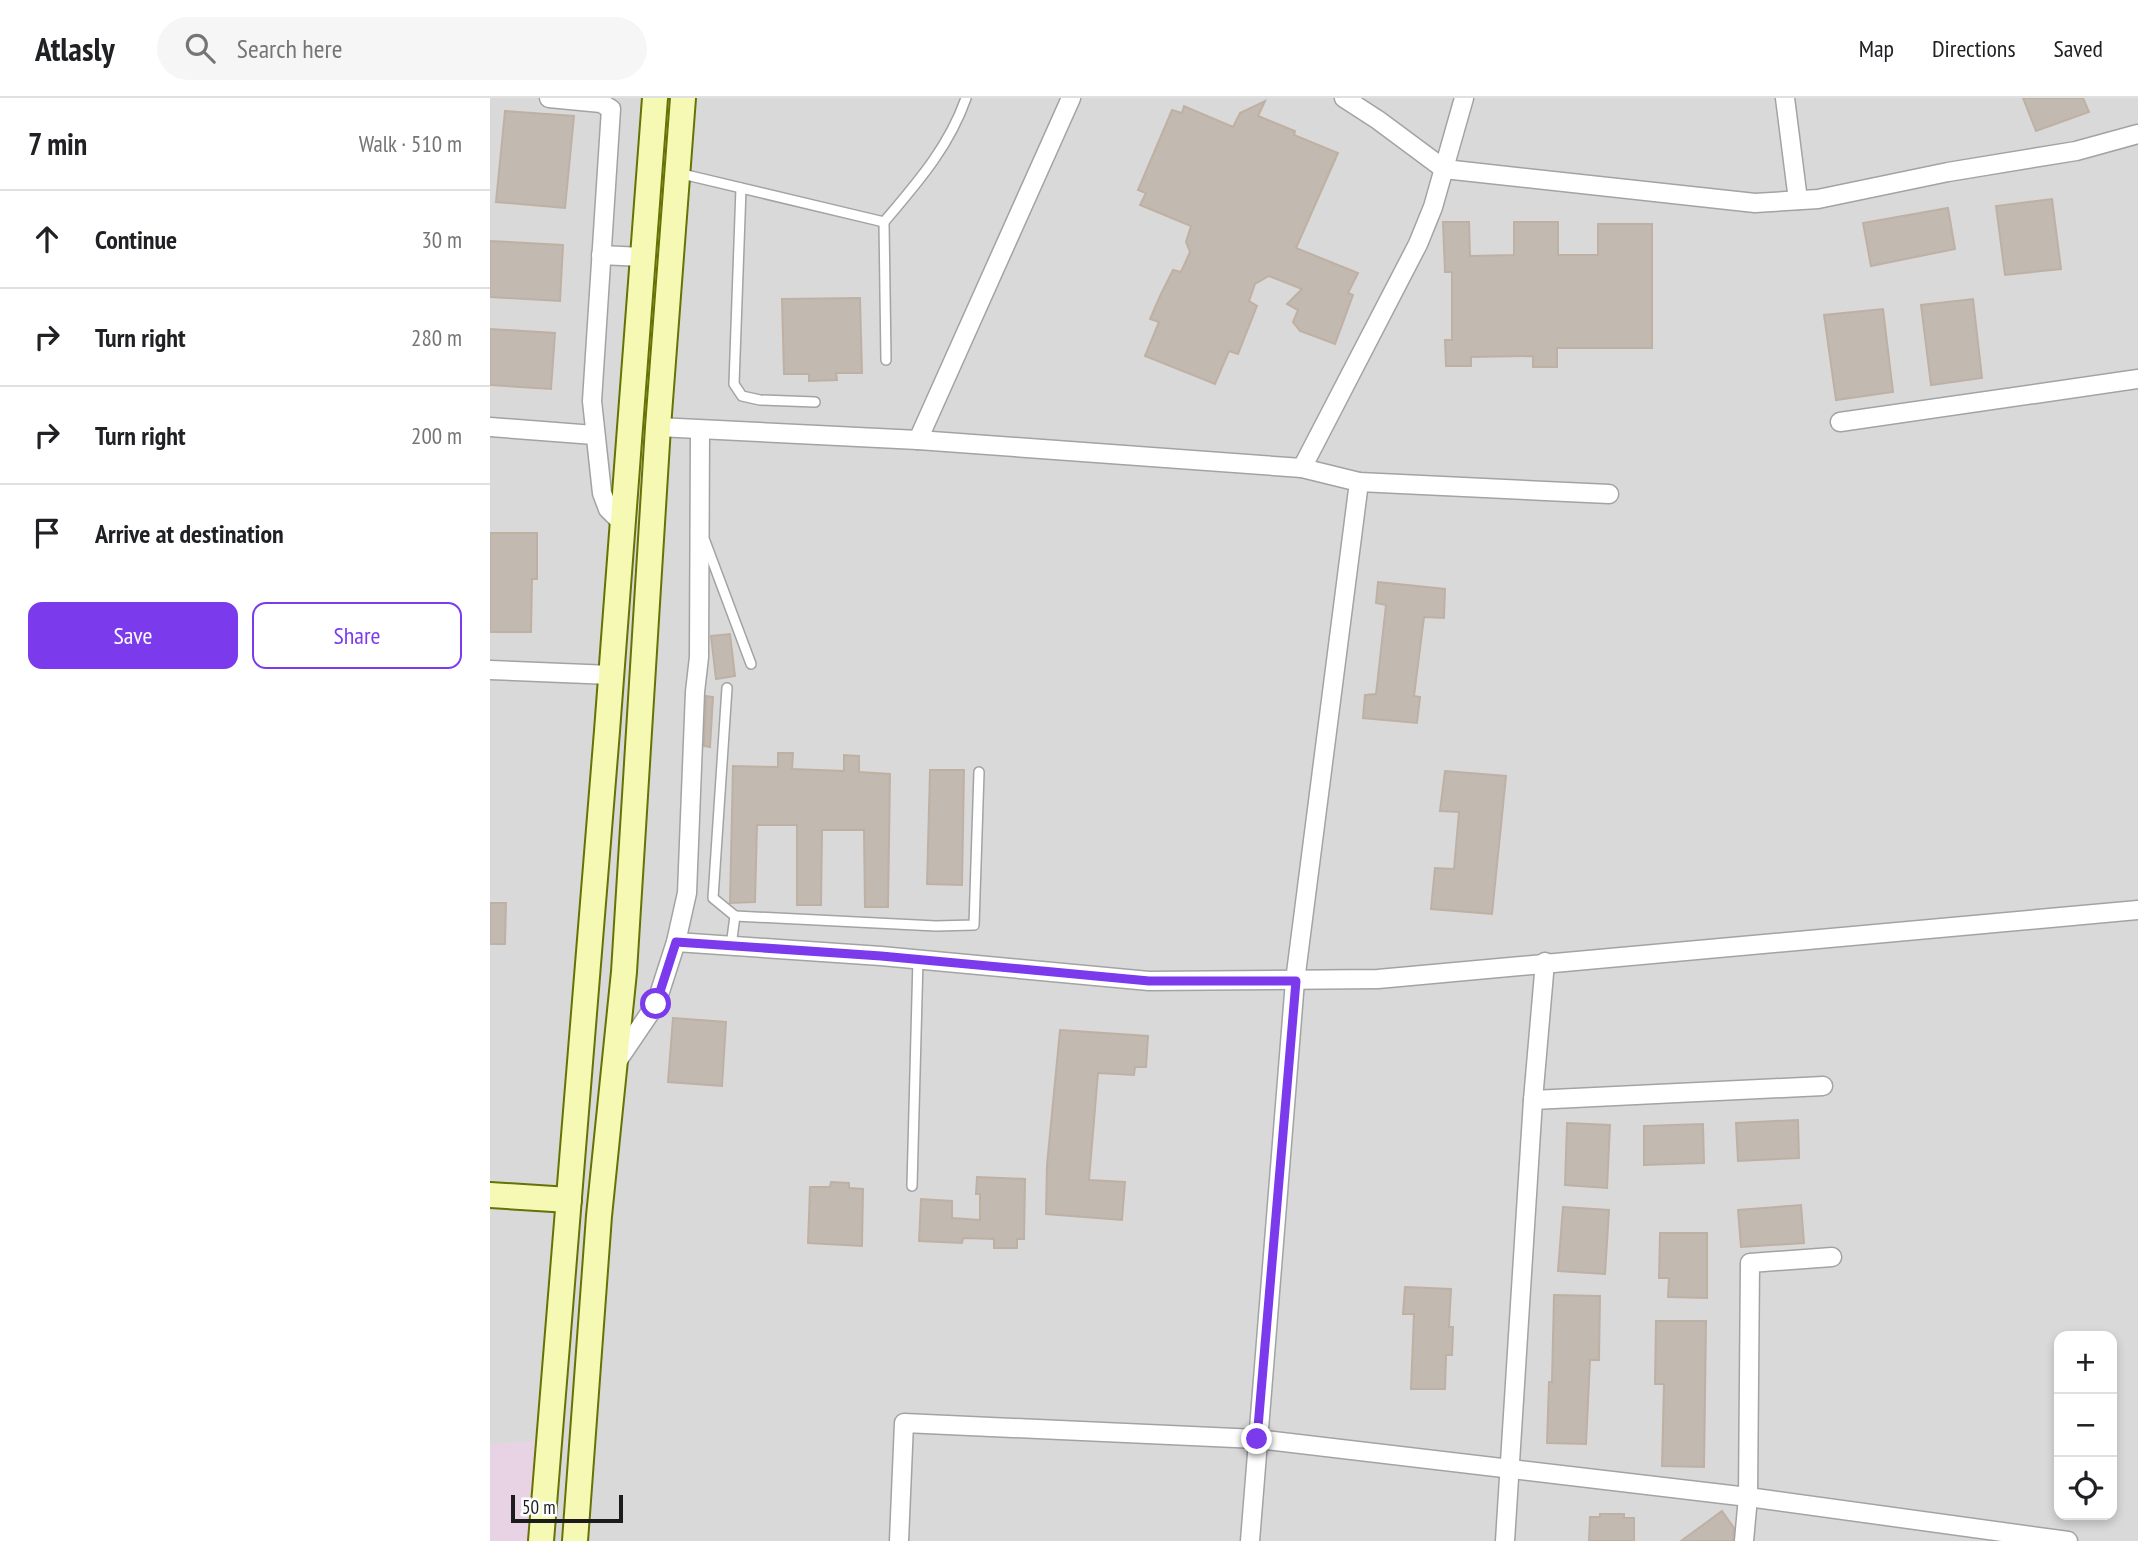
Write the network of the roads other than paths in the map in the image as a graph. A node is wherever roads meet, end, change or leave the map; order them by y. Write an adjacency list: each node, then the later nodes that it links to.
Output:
1 (549, 98): 15 (street)
2 (654, 98): 16 (main road)
3 (683, 98): 11 (main road)
4 (965, 98): 14 (lane)
5 (1071, 98): 25 (street)
6 (1344, 98): 10 (street)
7 (1464, 98): 10 (street)
8 (1785, 98): 13 (street)
9 (2138, 134): 13 (street)
10 (1444, 169): 13 (street); 26 (street)
11 (676, 173): 12 (lane); 21 (main road)
12 (741, 188): 14 (lane); 19 (lane)
13 (1798, 200)
14 (884, 222): 17 (lane)
15 (601, 255): 16 (street); 24 (street)
16 (642, 257): 29 (main road)
17 (886, 360)
18 (2138, 379): 20 (street)
19 (814, 402)
20 (1840, 422)
21 (659, 427): 23 (street); 43 (main road)
22 (490, 428): 24 (street)
23 (700, 430): 25 (street); 30 (street)
24 (594, 435): 29 (street)
25 (918, 440): 26 (street)
26 (1302, 468): 27 (street)
27 (1359, 482): 28 (street); 42 (street)
28 (1609, 494)
29 (623, 524): 33 (main road)
30 (699, 526): 31 (lane); 38 (street)
31 (751, 664)
32 (490, 670): 33 (street)
33 (611, 675): 48 (main road)
34 (727, 688): 37 (lane)
35 (979, 772): 37 (lane)
36 (2138, 910): 41 (street)
37 (734, 916): 39 (lane)
38 (676, 942): 39 (street); 43 (street)
39 (731, 946): 40 (street)
40 (918, 959): 42 (street); 46 (lane)
41 (1545, 962): 42 (street); 45 (street)
42 (1296, 981): 50 (street)
43 (615, 1066): 54 (main road)
44 (1823, 1086): 45 (street)
45 (1533, 1101): 51 (street)
46 (912, 1186)
47 (490, 1195): 48 (main road)
48 (569, 1200): 53 (main road)
49 (1832, 1257): 52 (street)
50 (1257, 1439): 51 (street); 55 (street); 56 (street)
51 (1509, 1470): 52 (street); 57 (street)
52 (1748, 1497): 58 (street); 59 (street)
53 (541, 1541)
54 (575, 1541)
55 (899, 1541)
56 (1250, 1541)
57 (1505, 1541)
58 (1744, 1541)
59 (2068, 1541)

